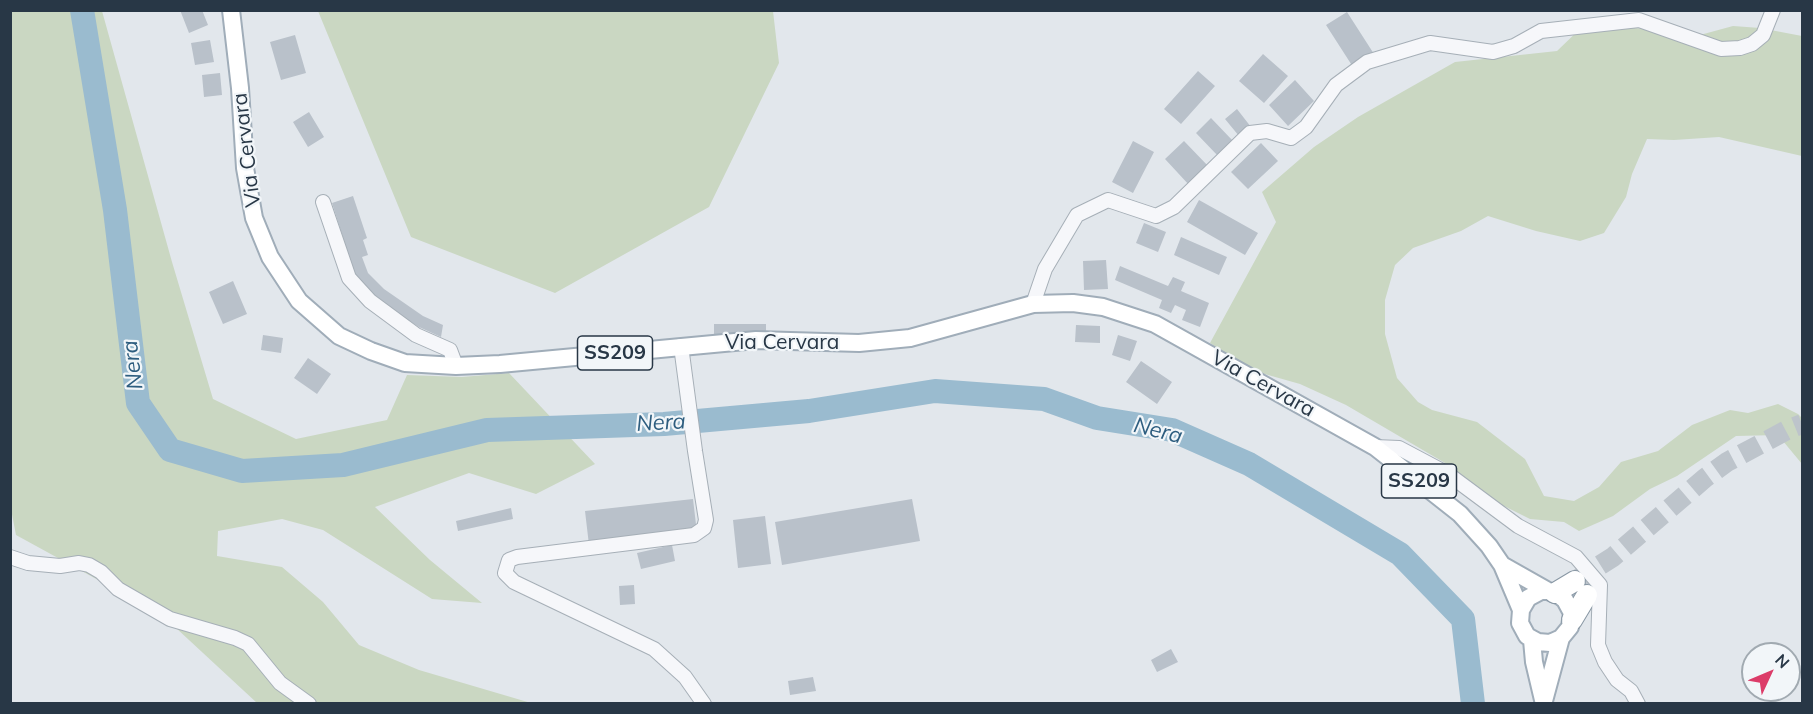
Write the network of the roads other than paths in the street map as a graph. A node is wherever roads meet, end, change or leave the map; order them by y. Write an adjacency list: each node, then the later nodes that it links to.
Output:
1 (231, 10): 6 (main road, Via Cervara / SS209)
2 (1773, 10): 4 (street)
3 (323, 202): 6 (street)
4 (1034, 304): 5 (main road, Via Cervara / SS209); 7 (main road, Via Cervara / SS209)
5 (681, 346): 6 (main road, Via Cervara / SS209); 17 (street)
6 (456, 366)
7 (1375, 447): 9 (main road, Via Cervara / SS209); 18 (street)
8 (10, 557): 16 (street)
9 (1502, 565): 10 (main road, Via Cervara / SS209); 11 (main road, Via Cervara / SS209)
10 (1551, 592): 11 (main road); 12 (main road, SS209); 12 (highway)
11 (1521, 610): 14 (main road, SS209)
12 (1572, 620): 13 (main road, SS209)
13 (1562, 638): 14 (main road); 15 (main road, SS209)
14 (1532, 640): 15 (main road, SS209)
15 (1544, 702)
16 (309, 704)
17 (704, 704)
18 (1638, 704)

